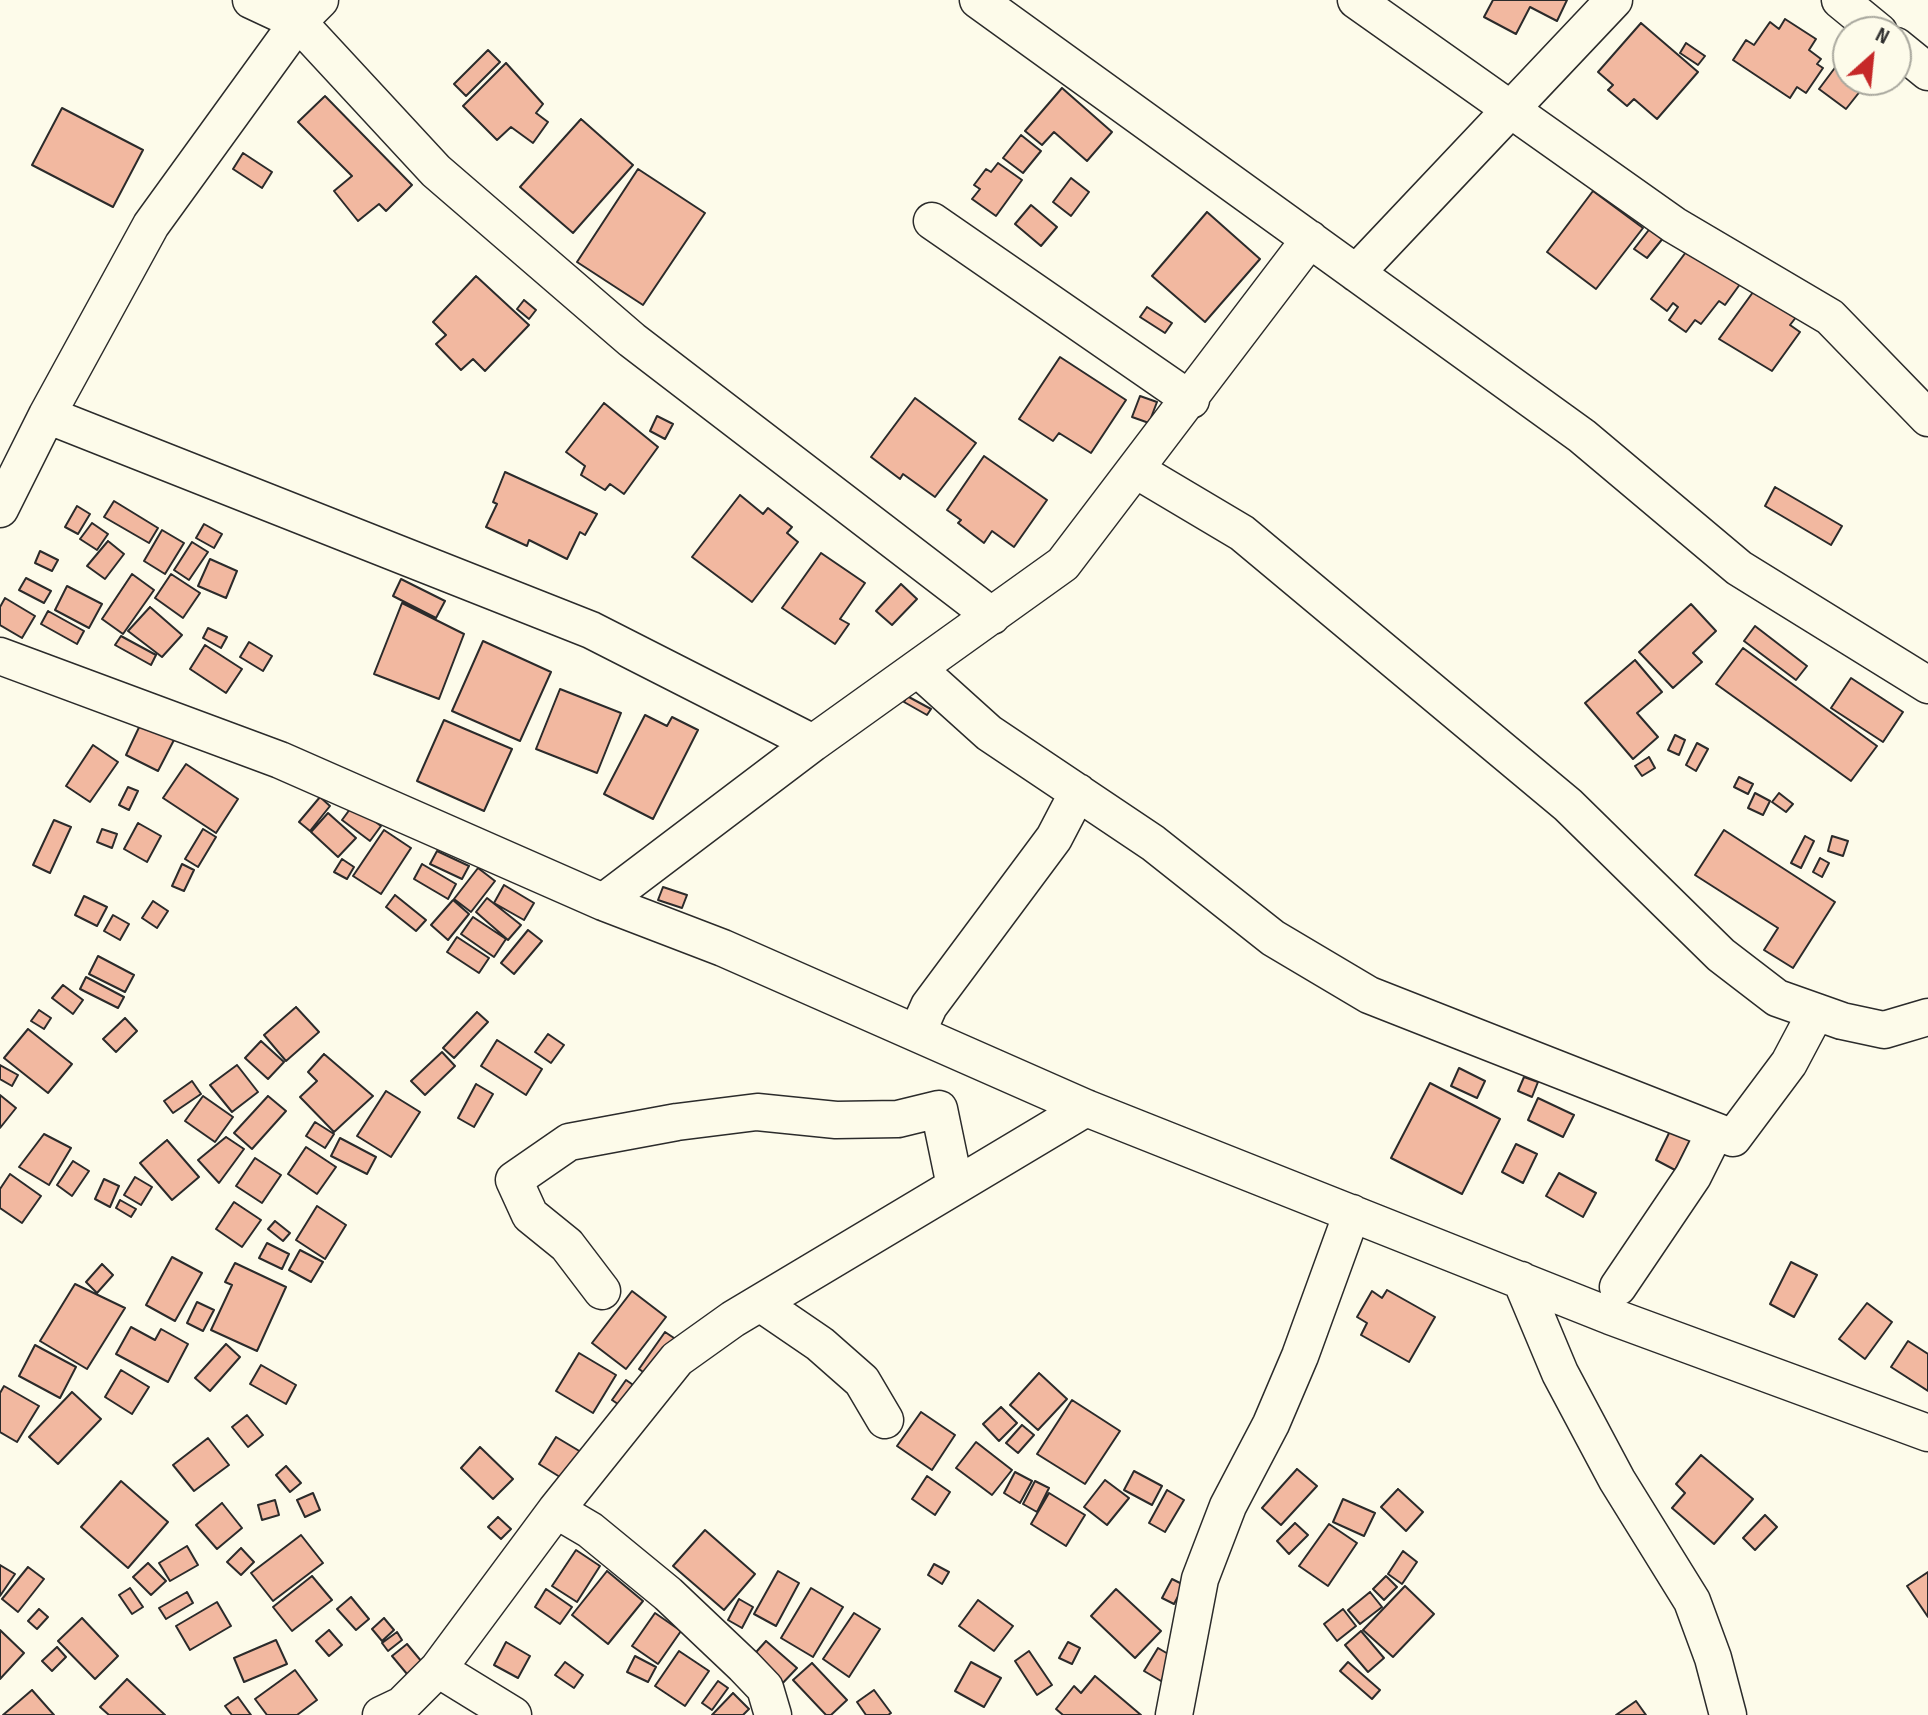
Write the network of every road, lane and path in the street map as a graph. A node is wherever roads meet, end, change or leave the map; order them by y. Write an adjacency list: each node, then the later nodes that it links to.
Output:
1 (251, 0): 6 (street)
2 (978, 0): 12 (street)
3 (1356, 0): 10 (street)
4 (1614, 0): 10 (street)
5 (1840, 0): 7 (street)
6 (309, 11): 15 (street); 19 (street)
7 (1860, 16)
8 (1912, 59): 9 (street)
9 (1928, 72)
10 (1512, 108): 13 (street); 16 (street)
11 (932, 221): 14 (street)
12 (1310, 239): 13 (street); 14 (street)
13 (1356, 273): 22 (street)
14 (1191, 400): 17 (street)
15 (47, 415): 18 (street); 23 (street)
16 (1928, 418)
17 (1136, 470): 19 (street); 26 (street)
18 (0, 509)
19 (992, 616): 21 (street)
20 (0, 656): 25 (street)
21 (918, 669): 23 (street); 24 (street)
22 (1928, 685)
23 (813, 743): 25 (street)
24 (1078, 792): 28 (street); 30 (street)
25 (603, 902): 28 (street)
26 (1816, 1012): 27 (street); 30 (street)
27 (1928, 1017)
28 (917, 1033): 29 (street)
29 (1086, 1108): 31 (street); 32 (street)
30 (1715, 1132): 34 (street)
31 (955, 1186): 35 (street); 36 (street)
32 (1352, 1213): 33 (street); 44 (street)
33 (1521, 1280): 38 (street); 45 (street)
34 (1618, 1287)
35 (602, 1291)
36 (760, 1303): 37 (street); 39 (street)
37 (885, 1420)
38 (1928, 1433)
39 (556, 1510): 40 (street); 43 (street)
40 (438, 1669): 41 (street); 42 (street)
41 (381, 1715)
42 (513, 1715)
43 (773, 1715)
44 (1174, 1715)
45 (1728, 1715)

